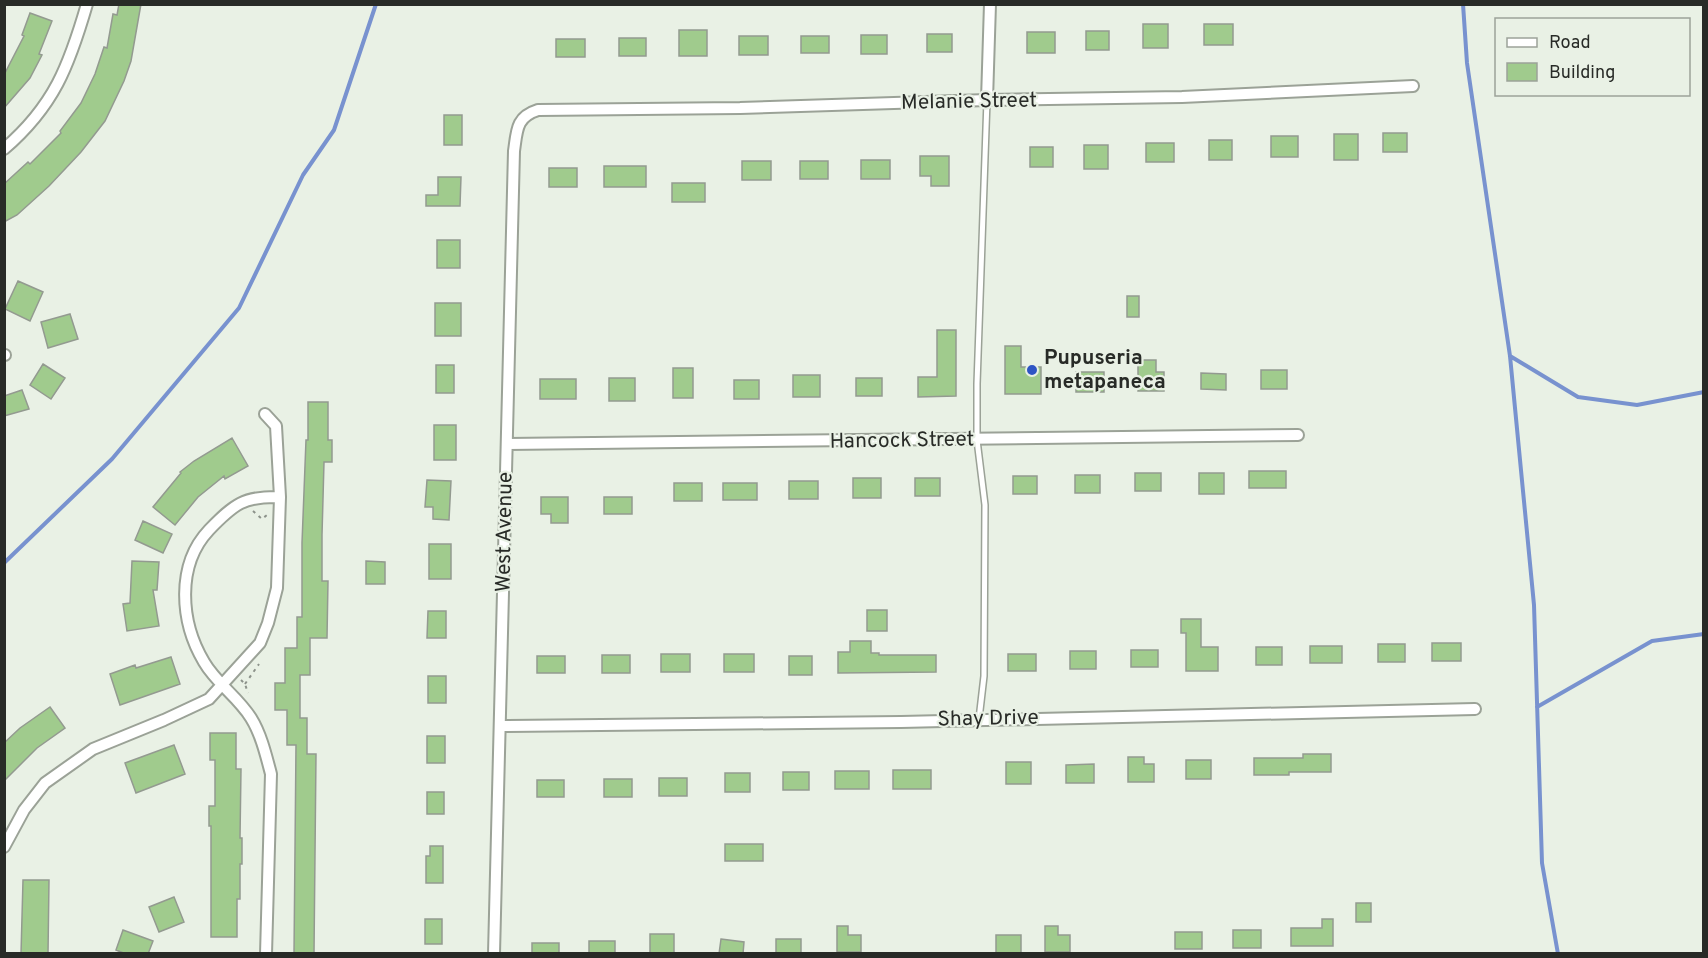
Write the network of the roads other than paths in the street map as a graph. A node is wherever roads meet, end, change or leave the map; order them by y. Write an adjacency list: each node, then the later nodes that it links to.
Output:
1 (990, 4): 4 (street)
2 (84, 5): 6 (street)
3 (1413, 86): 4 (street, Melanie Street)
4 (987, 100): 5 (street, Melanie Street); 9 (lane)
5 (526, 114): 10 (street, West Avenue)
6 (4, 149)
7 (265, 414): 11 (street)
8 (1298, 435): 9 (street, Hancock Street)
9 (977, 440): 10 (street, Hancock Street); 14 (lane)
10 (507, 444): 15 (street, West Avenue)
11 (280, 500): 12 (street); 12 (street)
12 (222, 684): 16 (street); 17 (street)
13 (1475, 709): 14 (street, Shay Drive)
14 (979, 719): 15 (street, Shay Drive)
15 (500, 726): 18 (street, West Avenue)
16 (4, 847)
17 (266, 954)
18 (494, 954)

